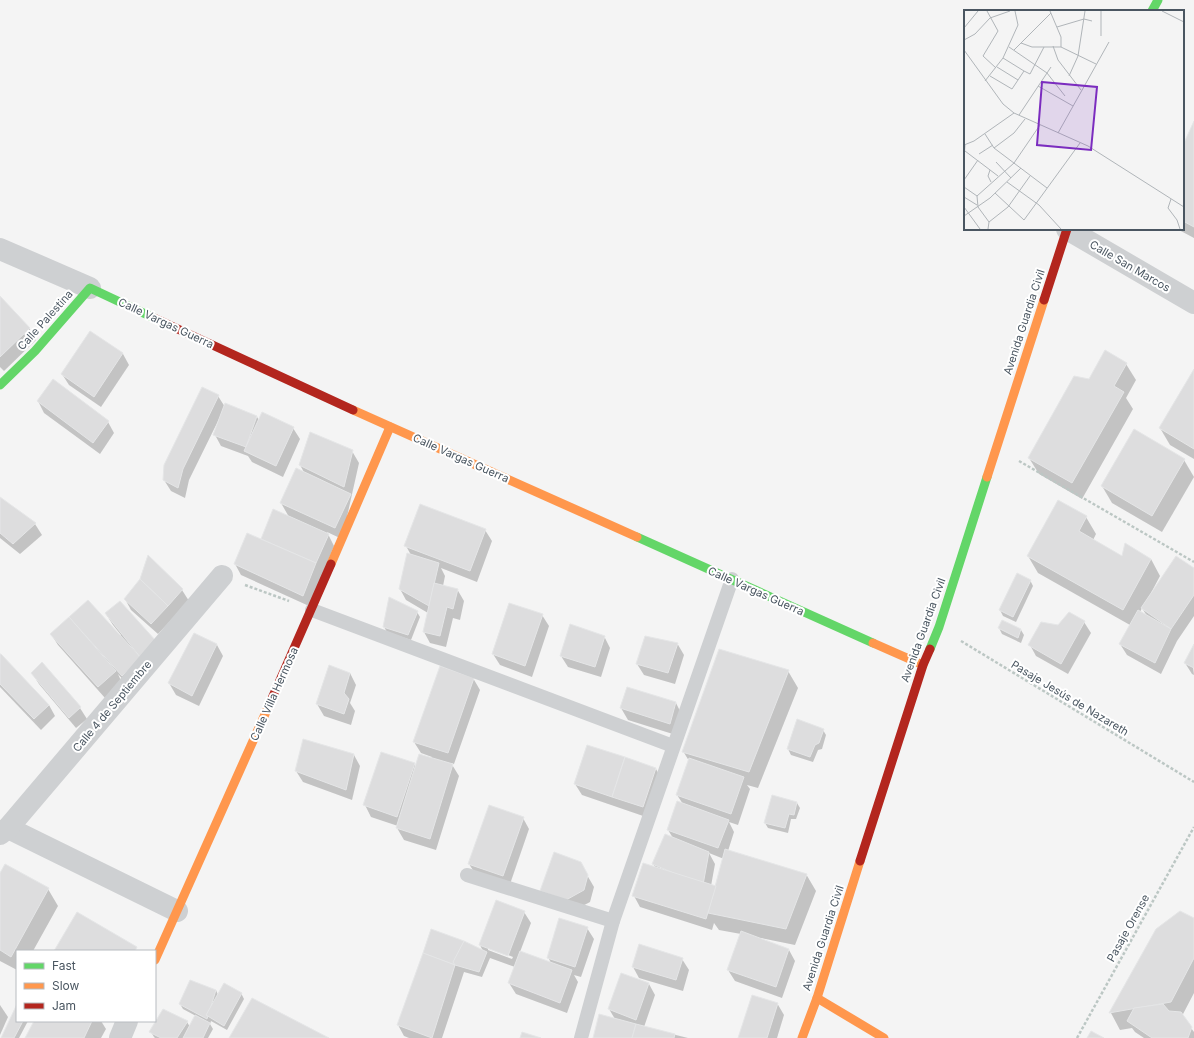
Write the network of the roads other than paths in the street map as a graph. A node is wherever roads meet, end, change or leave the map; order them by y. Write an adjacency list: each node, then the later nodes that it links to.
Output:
1 (1158, 0): 2 (street)
2 (1153, 10)
3 (1067, 230): 13 (street, Avenida Guardia Civil)
4 (1069, 230): 7 (street, Calle San Marcos)
5 (0, 249): 6 (street, Calle Vargas Guerra)
6 (90, 288): 8 (street, Calle Palestina); 9 (street, Calle Vargas Guerra)
7 (1194, 303)
8 (0, 385)
9 (390, 427): 11 (street, Calle Vargas Guerra); 12 (street, Calle Villa Hermosa)
10 (222, 576): 15 (street, Calle 4 de Septiembre)
11 (732, 580): 13 (street, Calle Vargas Guerra); 14 (lane)
12 (312, 610): 14 (lane); 17 (street, Calle Villa Hermosa)
13 (923, 665): 20 (street, Avenida Guardia Civil)
14 (673, 746): 18 (lane)
15 (4, 831): 17 (street)
16 (467, 875): 18 (lane)
17 (177, 911): 19 (street, Calle Villa Hermosa)
18 (612, 921): 23 (lane)
19 (156, 958)
20 (817, 998): 24 (street, Avenida Guardia Civil); 25 (street)
21 (127, 1022): 22 (street)
22 (120, 1038)
23 (581, 1038)
24 (802, 1038)
25 (884, 1038)

